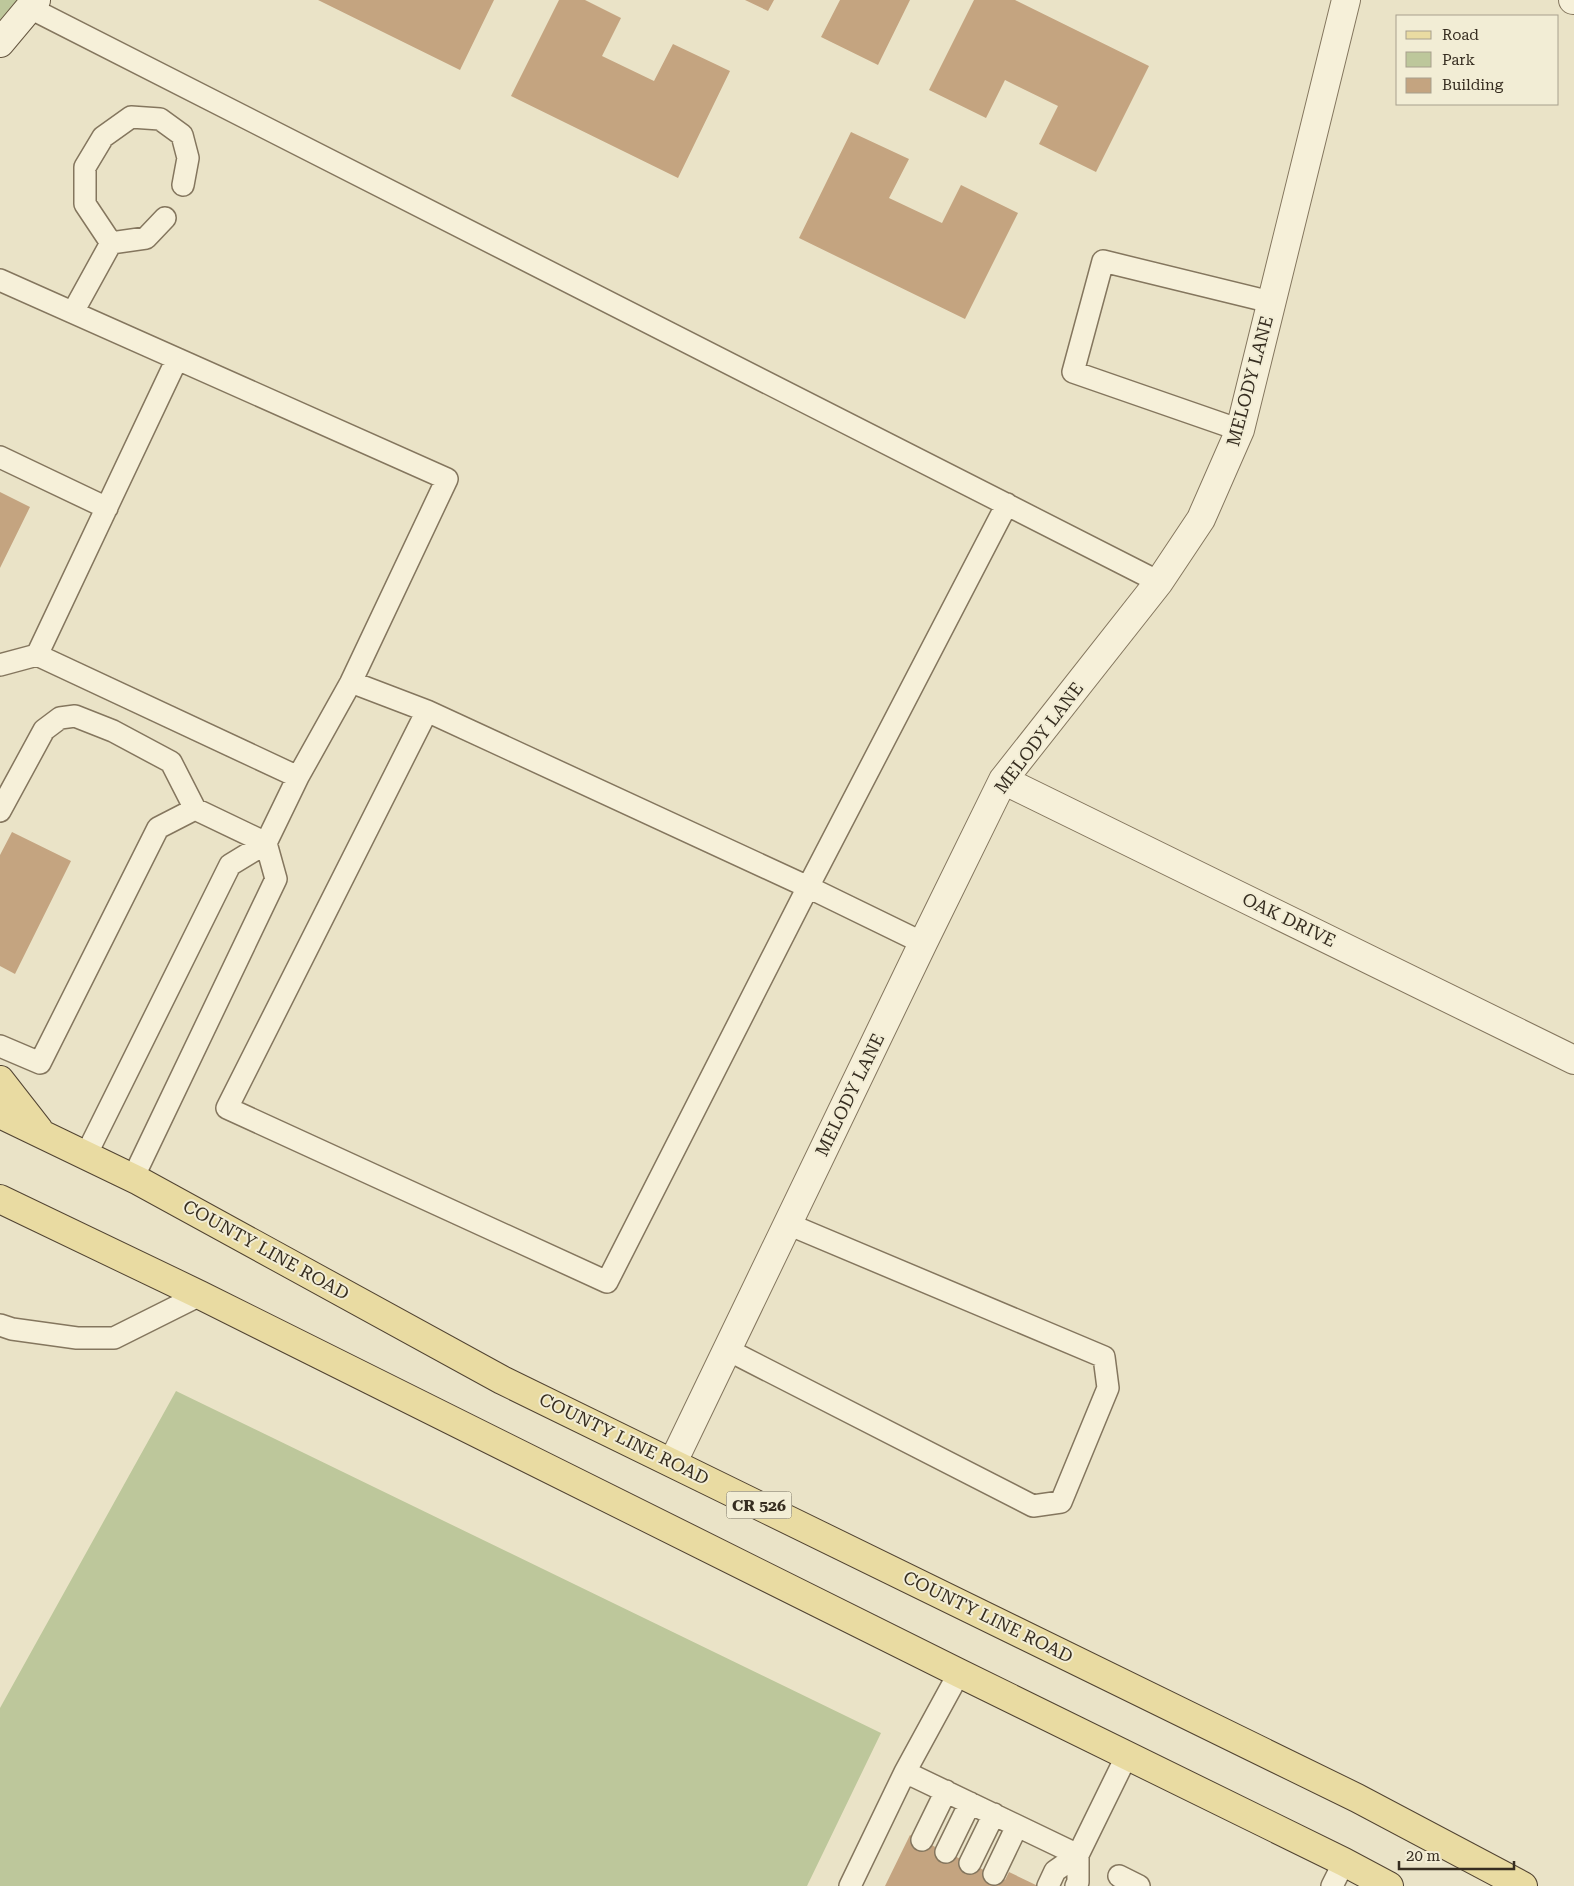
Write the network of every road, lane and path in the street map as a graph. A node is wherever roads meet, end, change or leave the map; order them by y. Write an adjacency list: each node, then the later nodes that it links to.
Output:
1 (1346, 0): 8 (street, MELODY LANE)
2 (33, 4): 3 (street); 13 (lane)
3 (0, 43)
4 (183, 185): 6 (lane)
5 (165, 218): 6 (lane)
6 (111, 243): 9 (lane)
7 (0, 280): 9 (lane)
8 (1271, 302): 11 (street, MELODY LANE); 11 (lane)
9 (74, 312): 10 (lane)
10 (178, 359): 14 (lane); 18 (lane)
11 (1240, 430): 15 (street, MELODY LANE)
12 (0, 457): 14 (lane)
13 (1007, 504): 15 (lane); 25 (lane)
14 (107, 508): 16 (lane)
15 (1159, 582): 21 (street, MELODY LANE)
16 (37, 656): 17 (lane); 20 (lane)
17 (0, 665)
18 (352, 682): 19 (lane); 20 (lane)
19 (427, 711): 25 (lane); 25 (lane)
20 (298, 777): 24 (lane)
21 (1004, 780): 26 (street, MELODY LANE); 28 (street, OAK DRIVE)
22 (195, 809): 23 (lane); 24 (lane); 27 (lane)
23 (0, 811)
24 (266, 843): 32 (lane); 33 (lane)
25 (808, 887): 26 (lane)
26 (923, 943): 35 (street, MELODY LANE)
27 (0, 1046)
28 (1574, 1060)
29 (0, 1080): 31 (main road)
30 (0, 1114): 31 (main road, COUNTY LINE ROAD / CR 526)
31 (43, 1135): 32 (main road, COUNTY LINE ROAD / CR 526)
32 (86, 1155): 33 (main road, COUNTY LINE ROAD / CR 526)
33 (132, 1178): 39 (main road, COUNTY LINE ROAD / CR 526)
34 (0, 1199): 36 (main road)
35 (788, 1224): 38 (street, MELODY LANE); 38 (lane)
36 (200, 1295): 37 (lane); 40 (main road)
37 (0, 1325)
38 (728, 1350): 39 (street, MELODY LANE)
39 (673, 1462): 60 (main road, COUNTY LINE ROAD / CR 526)
40 (959, 1674): 41 (main road); 42 (lane)
41 (1127, 1755): 49 (lane); 50 (main road)
42 (905, 1772): 43 (lane); 54 (lane)
43 (946, 1791): 44 (lane); 47 (lane)
44 (970, 1803): 45 (lane); 48 (lane)
45 (994, 1814): 46 (lane); 51 (lane)
46 (1017, 1826): 49 (lane); 52 (lane)
47 (922, 1840)
48 (946, 1852)
49 (1078, 1855): 55 (lane); 56 (lane)
50 (1344, 1862): 58 (lane); 59 (main road)
51 (970, 1863)
52 (994, 1874)
53 (1119, 1876): 57 (lane)
54 (850, 1886)
55 (1048, 1886)
56 (1076, 1886)
57 (1139, 1886)
58 (1332, 1886)
59 (1389, 1886)
60 (1523, 1886)

